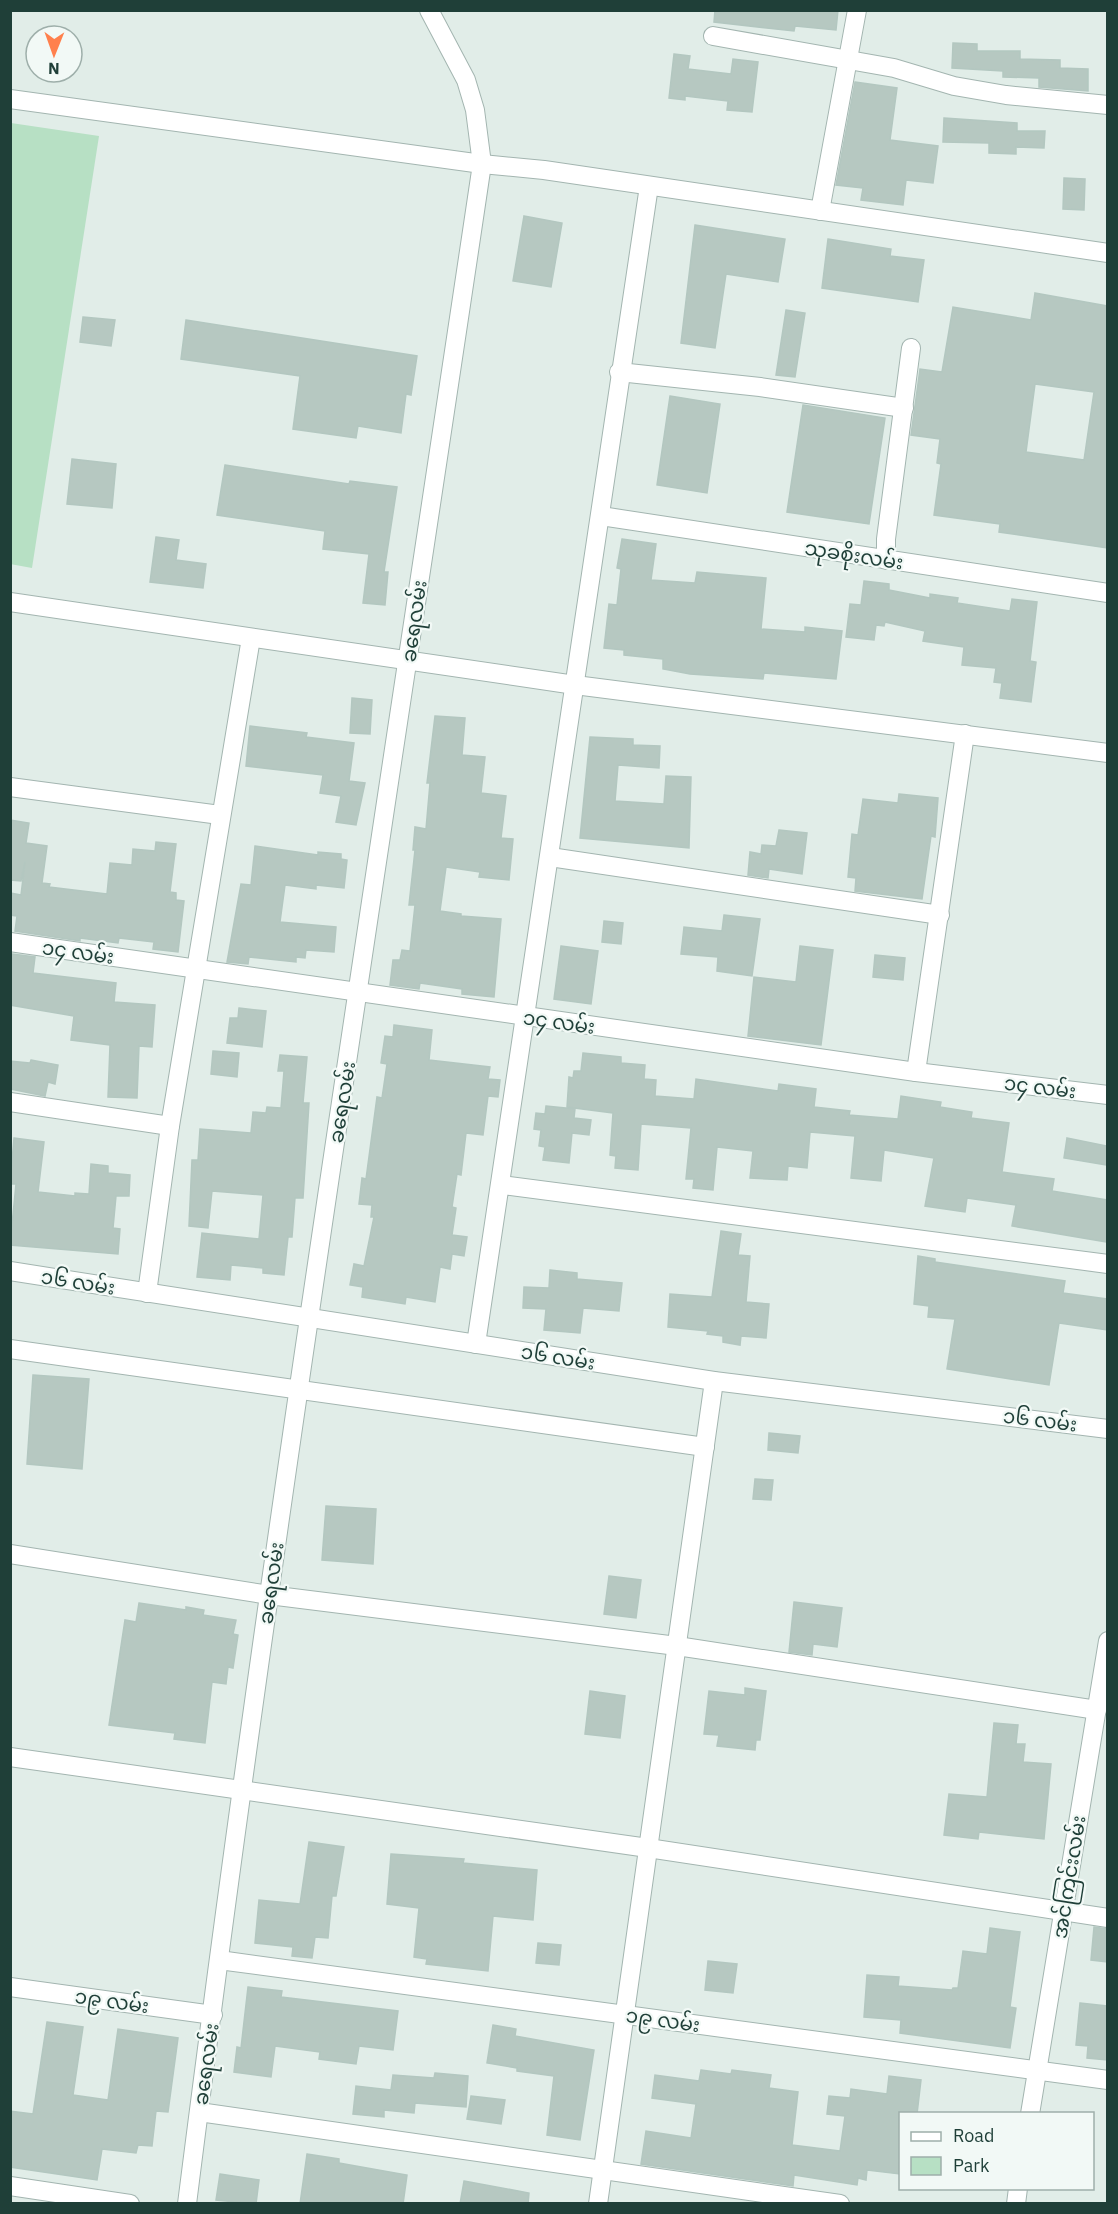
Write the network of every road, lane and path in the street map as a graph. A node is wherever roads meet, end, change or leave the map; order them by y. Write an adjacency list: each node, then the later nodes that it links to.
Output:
1 (429, 10): 7 (street, ခရေလမ်း)
2 (857, 10): 4 (street)
3 (713, 36): 4 (street)
4 (848, 60): 6 (street); 9 (street)
5 (10, 99): 7 (street)
6 (1107, 105)
7 (482, 164): 8 (street); 19 (street, ခရေလမ်း)
8 (649, 186): 9 (street); 12 (street)
9 (820, 212): 10 (street)
10 (1107, 253)
11 (911, 348): 13 (street)
12 (619, 372): 13 (street); 14 (street)
13 (904, 408): 15 (street)
14 (601, 516): 15 (street, သုခစိုးလမ်း); 20 (street)
15 (886, 560): 16 (street, သုခစိုးလမ်း)
16 (1107, 593)
17 (10, 602): 18 (street)
18 (251, 638): 19 (street); 24 (street)
19 (408, 662): 20 (street); 29 (street, ခရေလမ်း)
20 (575, 686): 21 (street); 25 (street)
21 (965, 734): 22 (street); 26 (street)
22 (1107, 753)
23 (10, 787): 24 (street)
24 (220, 814): 28 (street)
25 (550, 857): 26 (street); 30 (street)
26 (940, 915): 31 (street)
27 (10, 942): 28 (street, ၁၄ လမ်း)
28 (196, 969): 29 (street, ၁၄ လမ်း); 34 (street)
29 (359, 992): 30 (street, ၁၄ လမ်း); 39 (street, ခရေလမ်း)
30 (524, 1017): 31 (street, ၁၄ လမ်း); 35 (street)
31 (916, 1072): 32 (street, ၁၄ လမ်း)
32 (1107, 1095)
33 (10, 1102): 34 (street)
34 (170, 1126): 38 (street)
35 (502, 1185): 36 (street); 40 (street)
36 (1107, 1264)
37 (10, 1271): 38 (street, ၁၆ လမ်း)
38 (147, 1293): 39 (street, ၁၆ လမ်း)
39 (308, 1319): 40 (street, ၁၆ လမ်း); 43 (street, ခရေလမ်း)
40 (476, 1344): 42 (street, ၁၆ လမ်း)
41 (10, 1349): 43 (street)
42 (714, 1381): 44 (street, ၁၆ လမ်း); 45 (street)
43 (298, 1389): 45 (street); 47 (street, ခရေလမ်း)
44 (1107, 1429)
45 (705, 1447): 49 (street)
46 (10, 1554): 47 (street)
47 (270, 1594): 49 (street); 52 (street, ခရေလမ်း)
48 (1107, 1641): 50 (street, အင်ကြင်းလမ်း)
49 (677, 1646): 50 (street); 53 (street)
50 (1097, 1710): 54 (street, အင်ကြင်းလမ်း)
51 (10, 1757): 52 (street)
52 (240, 1790): 53 (street); 56 (street, ခရေလမ်း)
53 (648, 1848): 54 (street); 58 (street)
54 (1064, 1910): 55 (street); 60 (street, အင်ကြင်းလမ်း)
55 (1107, 1918)
56 (219, 1960): 58 (street, ၁၉ လမ်း); 59 (street, ခရေလမ်း)
57 (10, 1987): 59 (street, ၁၉ လမ်း)
58 (623, 2014): 60 (street, ၁၉ လမ်း); 64 (street)
59 (213, 2015): 62 (street, ခရေလမ်း)
60 (1038, 2069): 61 (street, ၁၉ လမ်း); 63 (street, အင်ကြင်းလမ်း)
61 (1107, 2080)
62 (199, 2112): 64 (street); 67 (street, ခရေလမ်း)
63 (1030, 2112)
64 (603, 2169): 68 (street); 69 (street)
65 (10, 2186): 66 (street)
66 (130, 2204)
67 (187, 2204)
68 (598, 2204)
69 (840, 2204)

